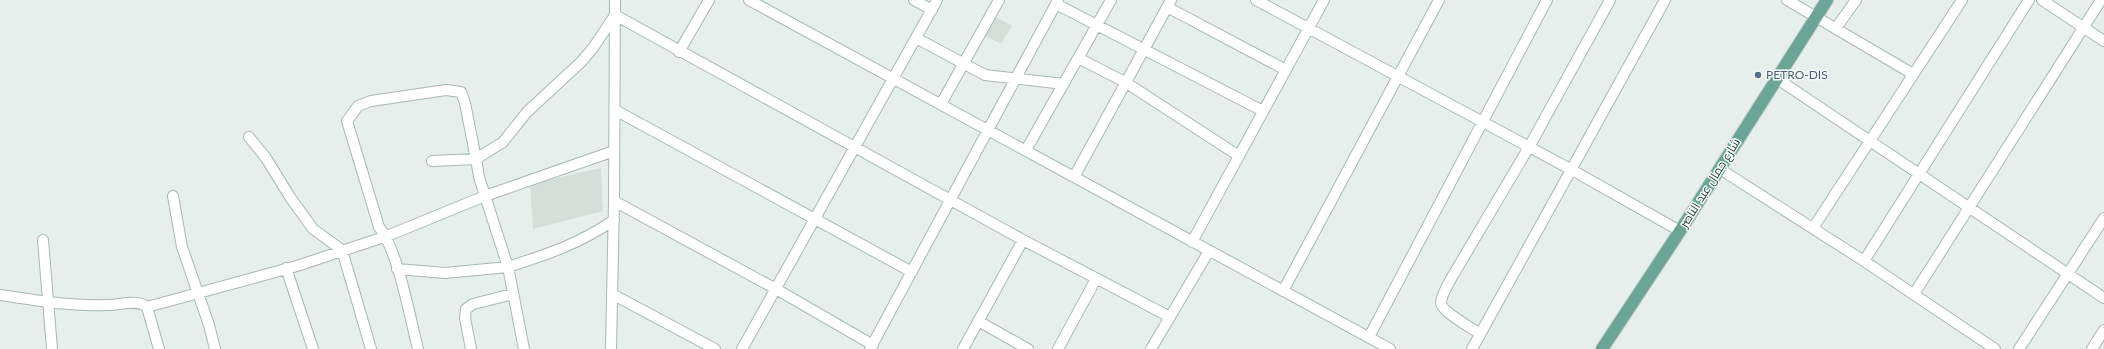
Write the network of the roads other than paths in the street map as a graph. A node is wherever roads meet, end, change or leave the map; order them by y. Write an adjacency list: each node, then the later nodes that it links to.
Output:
1 (615, 0): 24 (street)
2 (709, 0): 33 (street)
3 (749, 0): 41 (street)
4 (914, 0): 23 (street)
5 (937, 0): 23 (street)
6 (999, 0): 35 (street)
7 (1111, 0): 26 (street)
8 (1256, 0): 28 (street)
9 (1324, 0): 28 (street)
10 (1439, 0): 38 (street)
11 (1547, 0): 47 (street)
12 (1610, 0): 51 (street)
13 (1664, 0): 59 (street)
14 (1787, 0): 25 (street)
15 (1827, 0): 25 (main road, شارع جمال عبد الناصر)
16 (1856, 0): 29 (street)
17 (1962, 0): 37 (street)
18 (2029, 0): 60 (street)
19 (2042, 0): 27 (street)
20 (2100, 0): 27 (street)
21 (1057, 2): 26 (street); 39 (street)
22 (1169, 3): 32 (street); 36 (street)
23 (932, 10): 30 (street)
24 (614, 15): 33 (street); 45 (street); 56 (street)
25 (1816, 16): 29 (street); 40 (main road, شارع جمال عبد الناصر)
26 (1098, 24): 32 (street); 34 (street)
27 (2083, 27): 31 (street); 66 (street)
28 (1309, 28): 36 (street); 38 (street)
29 (1836, 28): 37 (street)
30 (916, 38): 35 (street); 41 (street)
31 (2104, 41)
32 (1144, 49): 42 (street); 46 (street)
33 (679, 52): 52 (street)
34 (1078, 58): 42 (street); 43 (street)
35 (964, 63): 39 (street); 44 (street)
36 (1286, 70): 46 (street)
37 (1913, 74): 50 (street)
38 (1398, 76): 47 (street); 86 (street)
39 (1017, 77): 43 (street); 48 (street)
40 (1776, 78): 50 (street); 58 (main road, شارع جمال عبد الناصر)
41 (893, 79): 44 (street); 52 (street)
42 (1125, 82): 55 (street); 61 (street)
43 (1064, 84): 53 (street)
44 (941, 104): 48 (street)
45 (615, 110): 54 (street); 68 (street)
46 (1263, 111): 55 (street)
47 (1483, 122): 51 (street); 99 (street)
48 (988, 131): 53 (street); 65 (street)
49 (250, 137): 76 (street)
50 (1869, 141): 60 (street); 70 (street)
51 (1529, 147): 59 (street); 98 (street)
52 (854, 149): 65 (street); 68 (street)
53 (1026, 150): 61 (street)
54 (614, 151): 63 (street); 64 (street)
55 (1239, 156): 75 (street)
56 (476, 159): 57 (street); 63 (street); 72 (street)
57 (432, 161)
58 (1720, 169): 70 (street); 71 (main road, شارع جمال عبد الناصر)
59 (1572, 170): 71 (street); 98 (street)
60 (1919, 174): 66 (street); 78 (street)
61 (1074, 177): 75 (street)
62 (173, 196): 87 (street)
63 (485, 196): 72 (street); 79 (street)
64 (614, 201): 69 (street); 85 (street)
65 (951, 201): 74 (street); 82 (street)
66 (1969, 207): 83 (street); 90 (street)
67 (2104, 218): 83 (street)
68 (815, 219): 82 (street); 85 (street)
69 (614, 220): 79 (street); 89 (street)
70 (1813, 228): 78 (street)
71 (1680, 231): 118 (main road, شارع جمال عبد الناصر)
72 (386, 236): 76 (street); 81 (street)
73 (43, 240): 93 (street)
74 (1023, 240): 84 (street); 96 (street)
75 (1192, 242): 77 (street)
76 (342, 250): 80 (street); 105 (street)
77 (1210, 251): 86 (street); 95 (street)
78 (1864, 261): 90 (street)
79 (508, 266): 81 (street); 88 (street)
80 (286, 268): 87 (street); 104 (street)
81 (397, 269): 106 (street)
82 (912, 272): 100 (street)
83 (2068, 274): 92 (street); 120 (street)
84 (1096, 279): 95 (street); 114 (street)
85 (776, 289): 100 (street); 111 (street)
86 (1283, 291): 99 (street)
87 (198, 292): 94 (street); 103 (street)
88 (513, 294): 107 (street); 108 (street)
89 (612, 294): 109 (street); 110 (street)
90 (1914, 294): 119 (street)
91 (0, 295): 93 (street)
92 (2104, 298)
93 (49, 302): 94 (street); 101 (street)
94 (147, 307): 102 (street)
95 (1170, 318): 115 (street)
96 (978, 321): 112 (street); 113 (street)
97 (2104, 330): 121 (street)
98 (1480, 334): 117 (street)
99 (1368, 338): 116 (street)
100 (872, 347)
101 (52, 349)
102 (159, 349)
103 (215, 349)
104 (313, 349)
105 (371, 349)
106 (418, 349)
107 (471, 349)
108 (524, 349)
109 (611, 349)
110 (715, 349)
111 (742, 349)
112 (963, 349)
113 (1028, 349)
114 (1058, 349)
115 (1151, 349)
116 (1390, 349)
117 (1472, 349)
118 (1602, 349)
119 (1995, 349)
120 (2019, 349)
121 (2092, 349)

